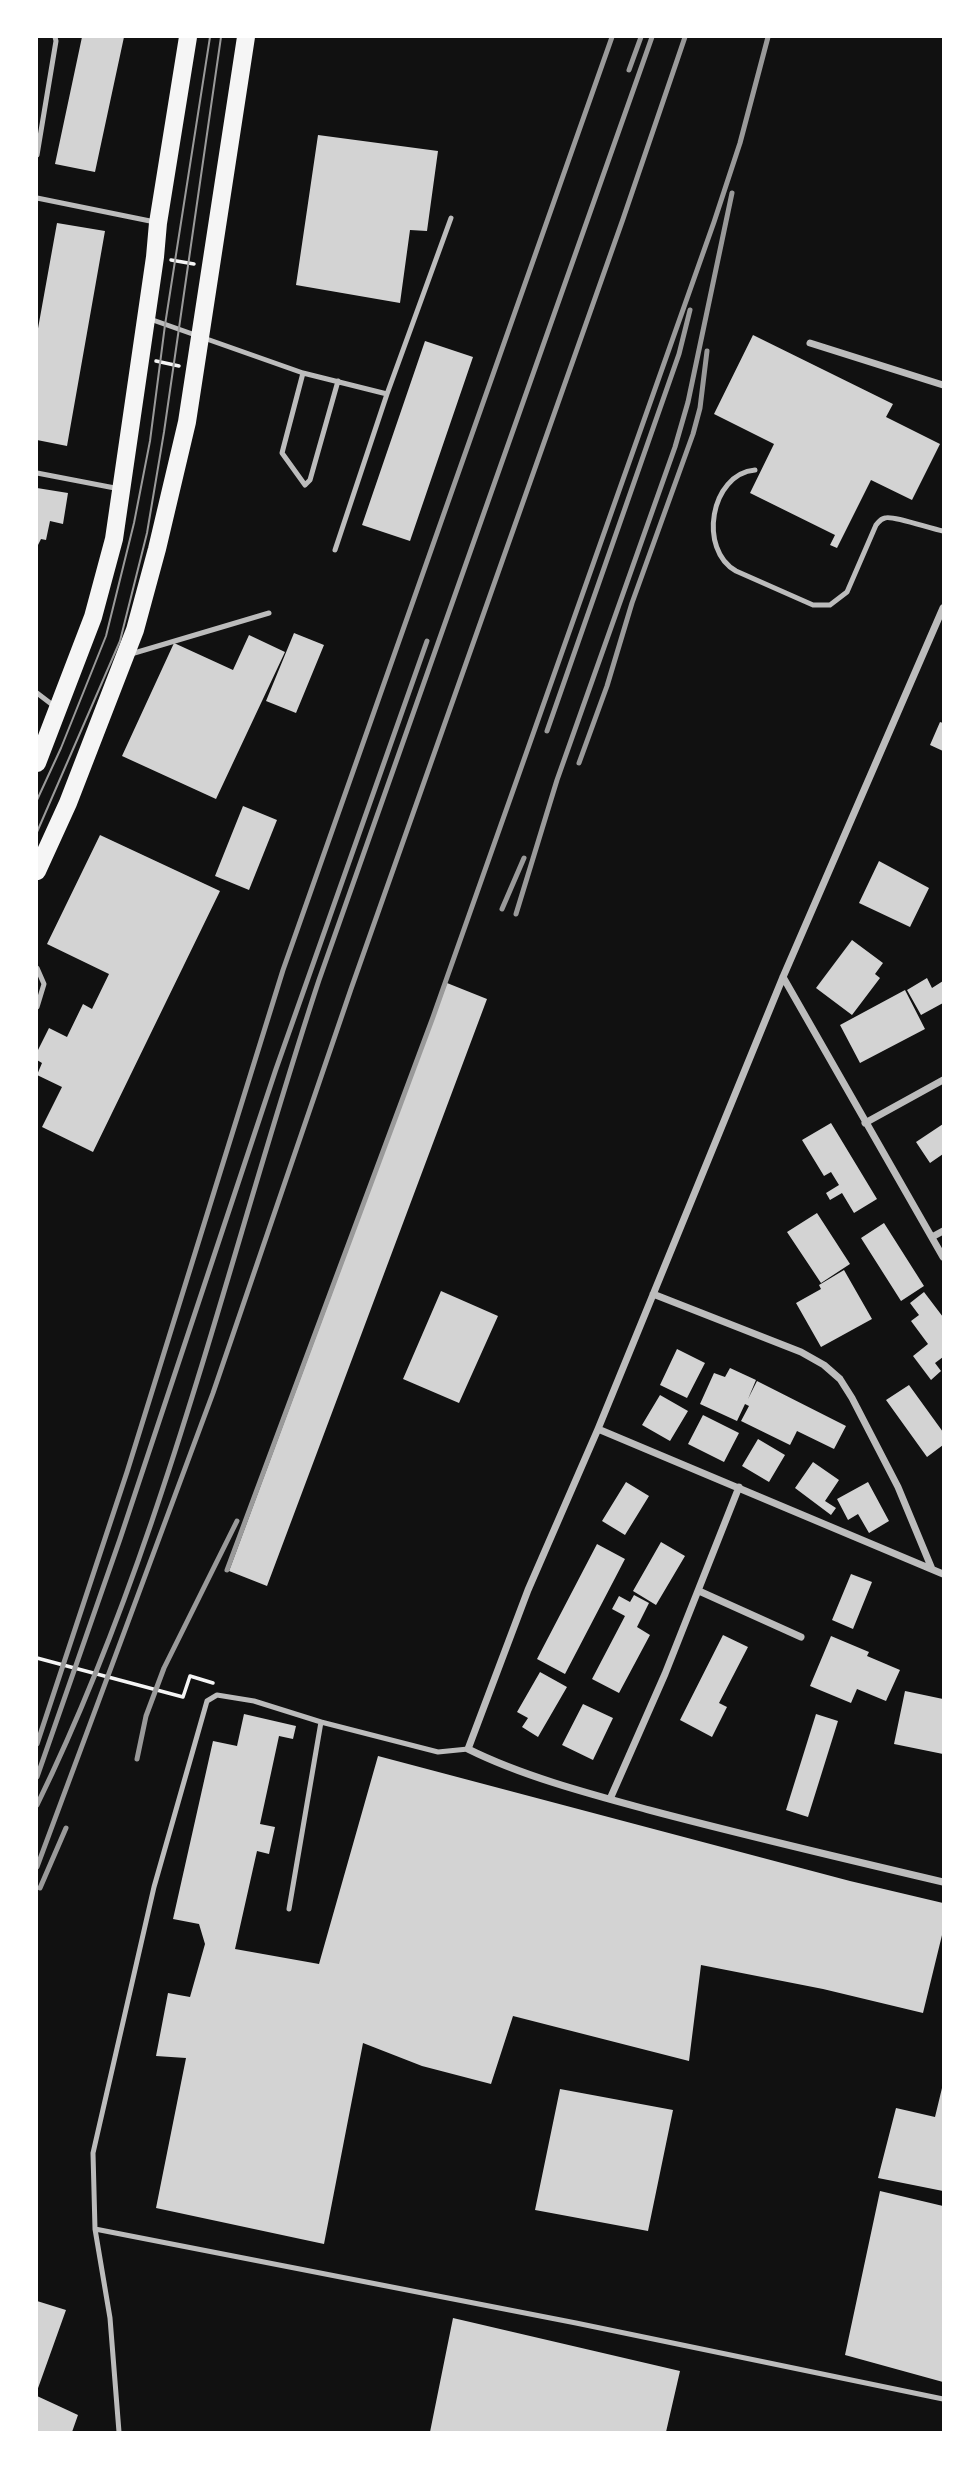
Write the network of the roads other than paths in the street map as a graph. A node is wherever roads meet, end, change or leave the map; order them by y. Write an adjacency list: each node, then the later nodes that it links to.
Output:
1 (55, 37): 4 (lane)
2 (188, 37): 7 (main road)
3 (246, 37): 9 (main road)
4 (37, 155)
5 (37, 198): 7 (lane)
6 (451, 218): 14 (lane)
7 (158, 223): 8 (main road)
8 (146, 318): 9 (lane); 17 (main road)
9 (200, 337): 11 (lane); 22 (main road)
10 (810, 343): 13 (street)
11 (303, 373): 12 (lane); 12 (lane)
12 (338, 381): 14 (lane)
13 (943, 385)
14 (387, 394): 19 (lane)
15 (755, 470): 18 (lane)
16 (37, 473): 17 (lane)
17 (123, 490): 24 (main road)
18 (943, 531)
19 (335, 550)
20 (943, 608): 28 (street)
21 (268, 613): 22 (lane)
22 (125, 656): 26 (main road)
23 (37, 693): 24 (lane)
24 (58, 709): 25 (main road)
25 (37, 762)
26 (37, 870)
27 (37, 968): 29 (lane)
28 (783, 977): 31 (street); 35 (street)
29 (37, 1007)
30 (943, 1080): 31 (street)
31 (865, 1123): 33 (street)
32 (943, 1231): 33 (street)
33 (932, 1237): 34 (street)
34 (943, 1257)
35 (653, 1294): 36 (street); 38 (street)
36 (597, 1429): 37 (street); 43 (street)
37 (739, 1487): 38 (street); 40 (street)
38 (932, 1569): 39 (street)
39 (943, 1574)
40 (699, 1591): 41 (street); 44 (street)
41 (801, 1637)
42 (321, 1722): 43 (lane); 46 (lane); 47 (lane)
43 (468, 1749): 44 (street)
44 (610, 1799): 45 (street)
45 (943, 1882)
46 (289, 1909)
47 (95, 2229): 48 (lane); 49 (lane)
48 (943, 2399)
49 (119, 2432)

